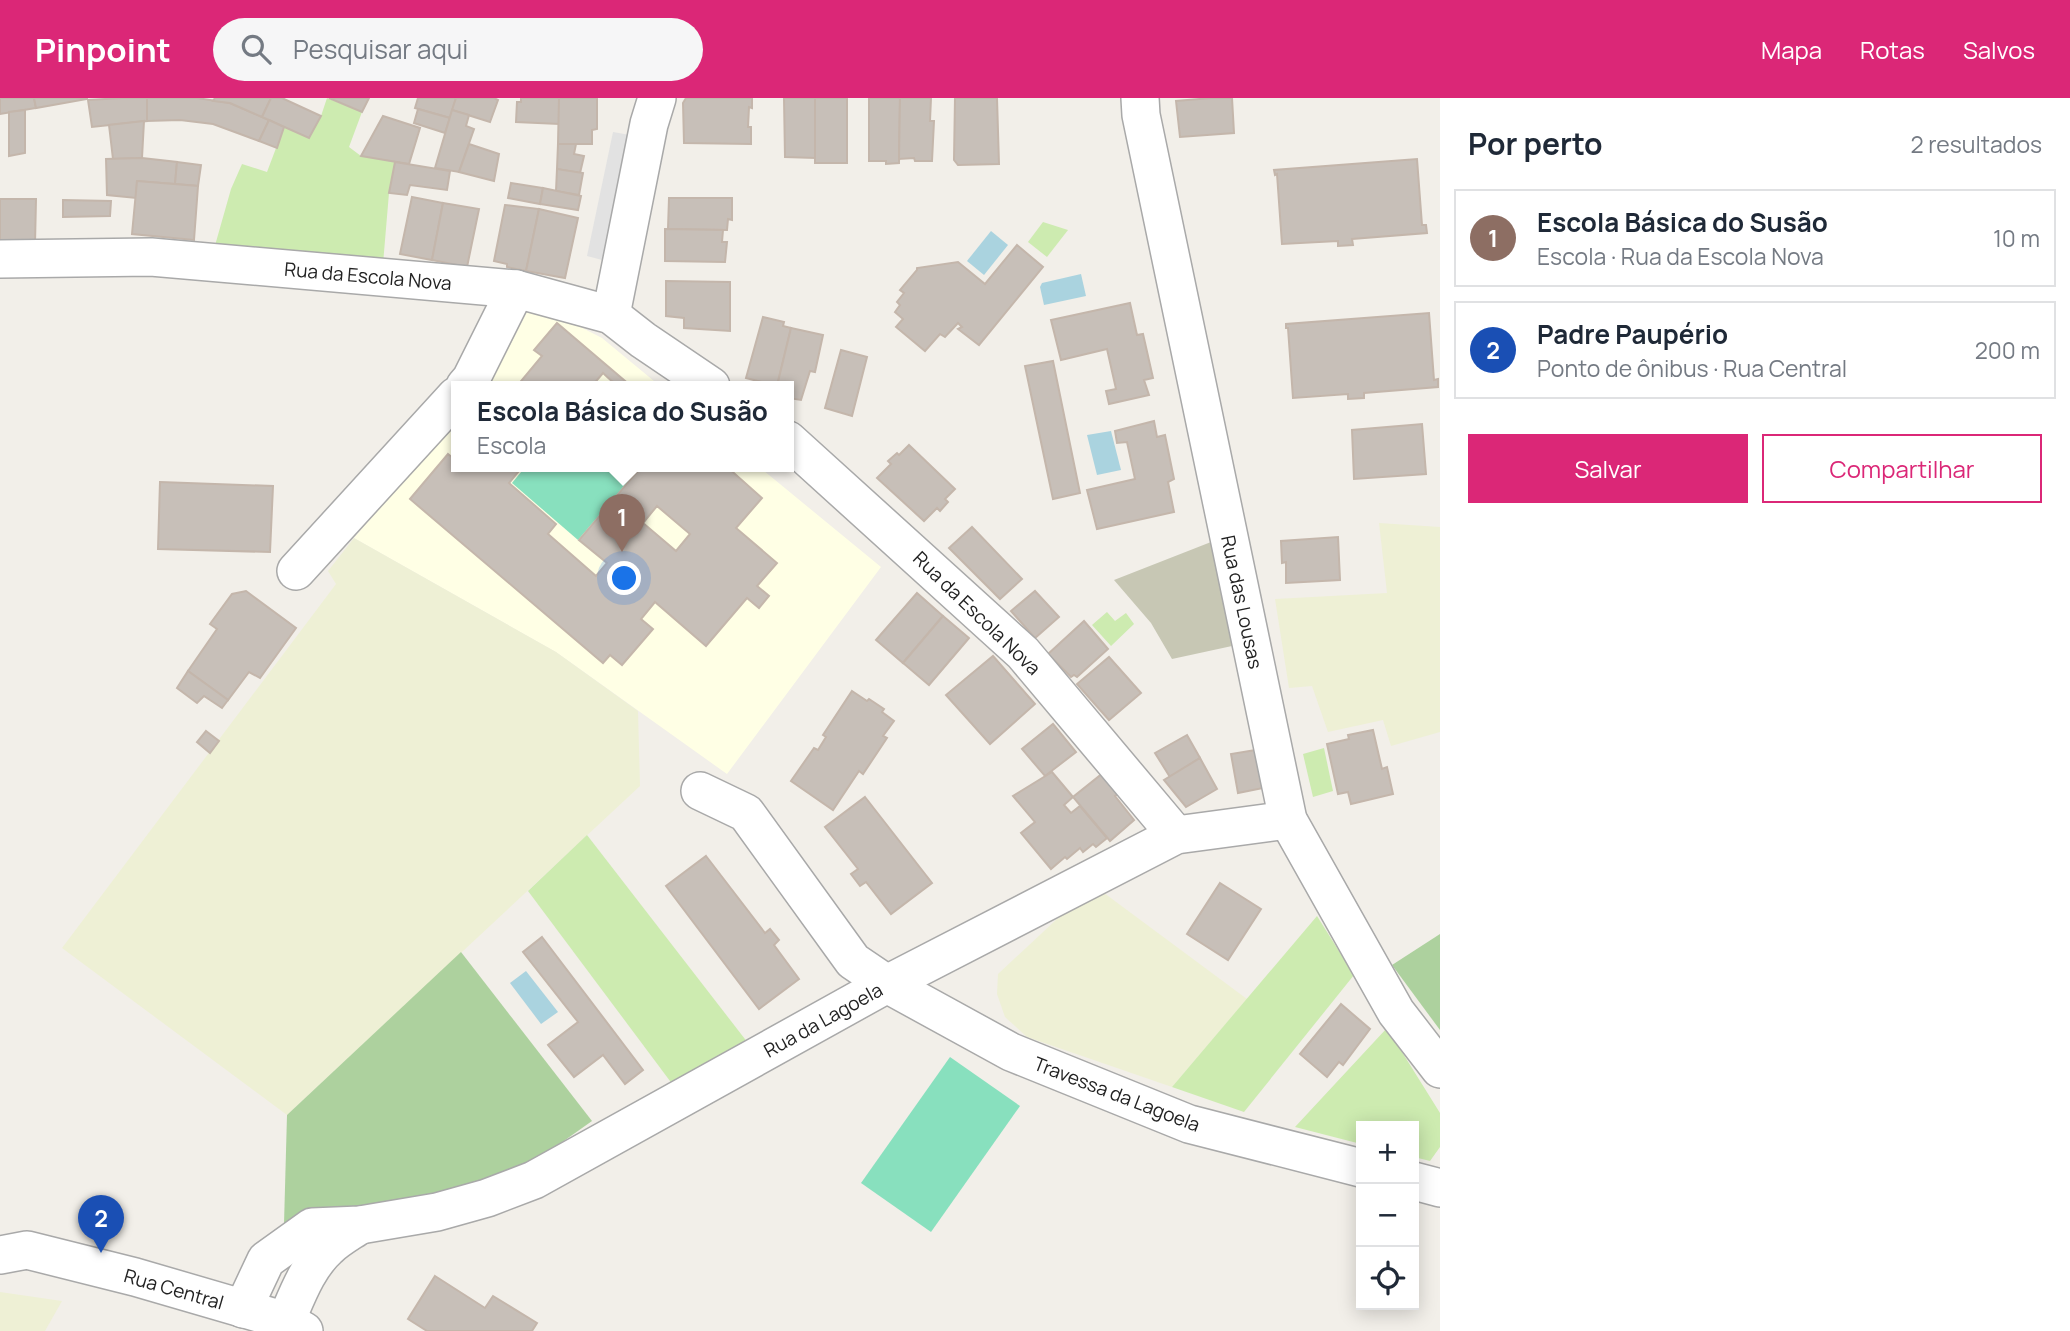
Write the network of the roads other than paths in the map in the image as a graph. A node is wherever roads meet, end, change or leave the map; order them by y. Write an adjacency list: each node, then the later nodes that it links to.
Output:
1 (657, 98): 5 (street)
2 (1140, 98): 12 (street, Rua das Lousas)
3 (0, 259): 4 (street, Rua da Escola Nova)
4 (516, 289): 5 (street, Rua da Escola Nova); 6 (street)
5 (611, 315): 7 (street, Rua da Escola Nova)
6 (470, 381)
7 (704, 381)
8 (451, 401): 10 (street)
9 (794, 445): 13 (street, Rua da Escola Nova)
10 (296, 570)
11 (700, 791): 14 (street, Travessa da Lagoela)
12 (1287, 820): 13 (street, Rua da Lagoela); 15 (street, Rua das Lousas)
13 (1176, 835): 14 (street, Rua da Lagoela)
14 (887, 984): 16 (street, Travessa da Lagoela); 19 (street, Rua da Lagoela)
15 (1440, 1069)
16 (1356, 1167)
17 (1419, 1182): 18 (street)
18 (1440, 1188)
19 (360, 1225): 21 (street, Rua da Lagoela); 22 (street, Rua da Lagoela)
20 (0, 1255): 21 (street, Rua Central)
21 (243, 1309): 22 (street, Rua Central)
22 (295, 1326)

